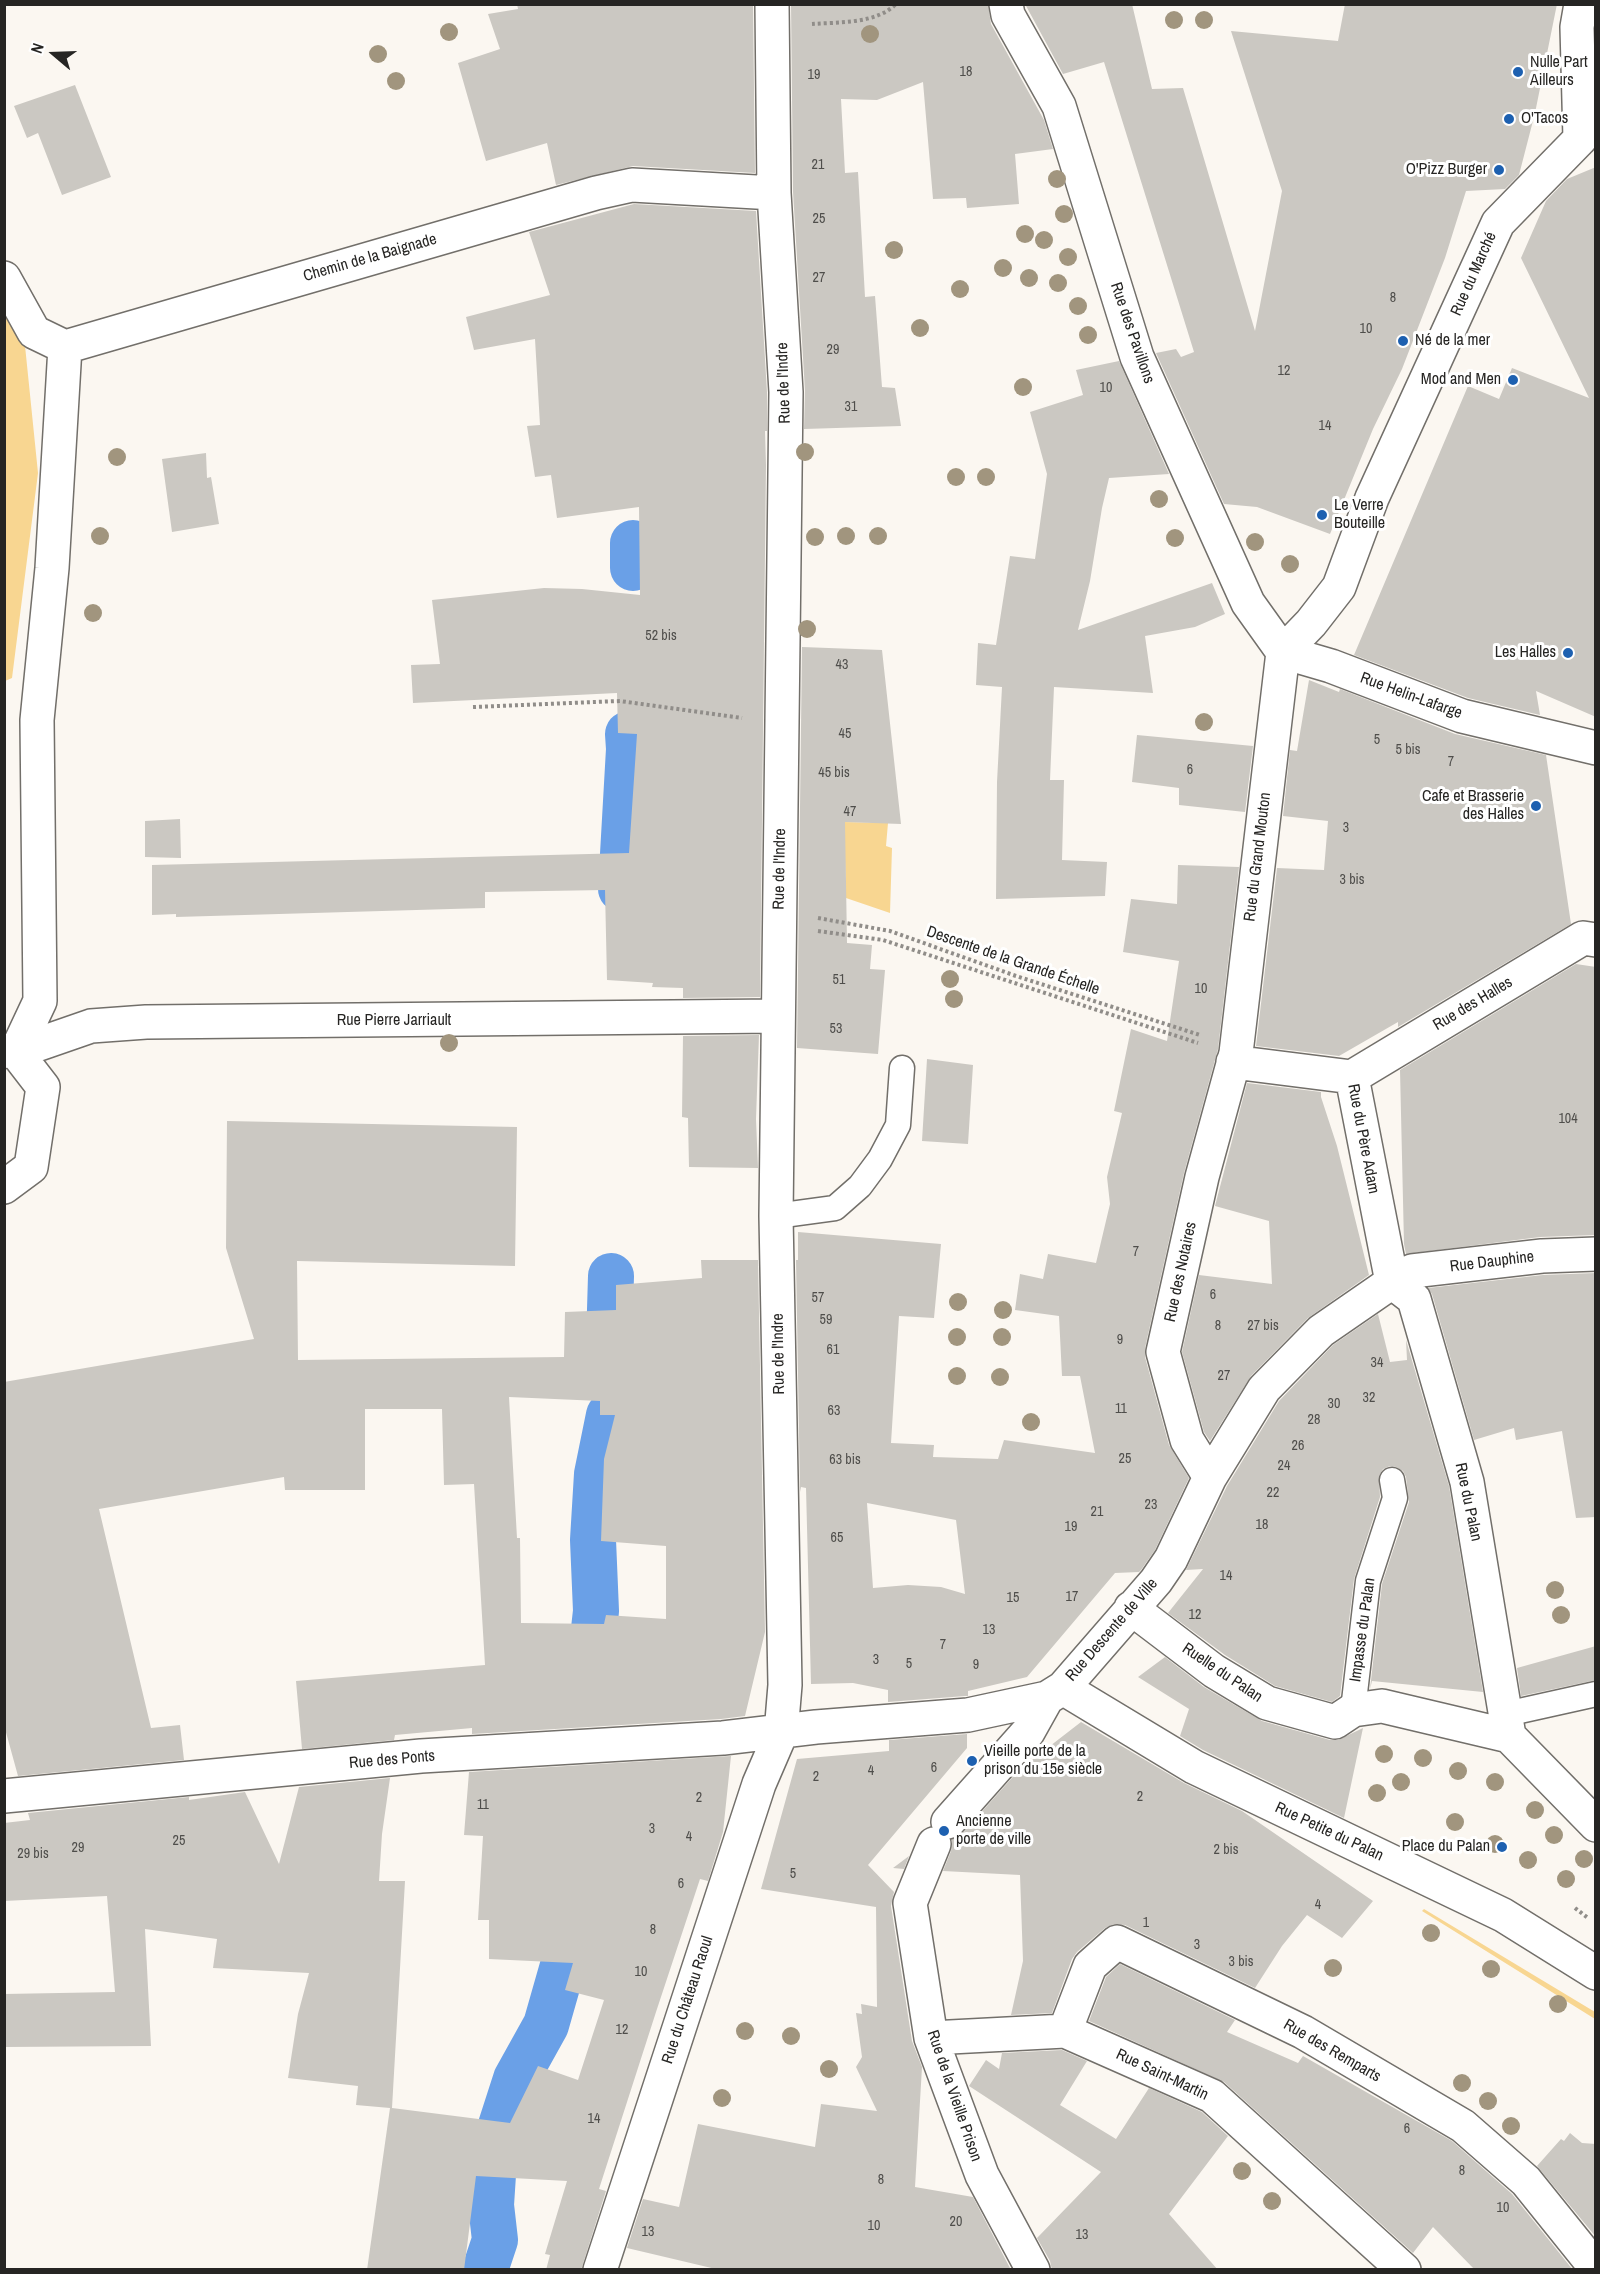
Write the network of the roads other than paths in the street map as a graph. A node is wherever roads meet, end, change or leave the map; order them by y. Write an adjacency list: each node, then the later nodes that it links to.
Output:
1 (1006, 4): 8 (street, Rue des Pavillons)
2 (1581, 4): 4 (street)
3 (773, 16): 5 (street, Rue de l'Indre)
4 (1588, 138): 8 (street, Rue du Marché)
5 (774, 193): 7 (street, Chemin de la Baignade); 11 (street, Rue de l'Indre)
6 (4, 278): 7 (street)
7 (65, 347): 12 (street)
8 (1283, 652): 9 (street, Rue Helin-Lafarge); 13 (street, Rue du Grand Mouton)
9 (1596, 748)
10 (1596, 940): 15 (street, Rue des Halles)
11 (778, 1016): 12 (street, Rue Pierre Jarriault); 17 (street, Rue de l'Indre)
12 (10, 1051): 16 (street)
13 (1235, 1052): 15 (street, Rue du Père Adam); 20 (street, Rue des Notaires)
14 (902, 1068): 17 (lane)
15 (1352, 1077): 19 (street, Rue du Père Adam)
16 (4, 1187)
17 (776, 1216): 27 (street, Rue de l'Indre)
18 (1596, 1254): 19 (street, Rue Dauphine)
19 (1392, 1282): 20 (street, Rue Dauphine); 26 (street, Rue du Palan)
20 (1210, 1477): 22 (street, Rue Descente de Ville)
21 (1392, 1480): 25 (lane, Impasse du Palan)
22 (1131, 1608): 23 (street, Rue Descente de Ville); 25 (street, Ruelle du Palan)
23 (1055, 1693): 27 (street); 30 (street, Rue Petite du Palan); 32 (street, Rue de la Vieille Prison)
24 (1596, 1694): 26 (lane)
25 (1353, 1710): 26 (street)
26 (1508, 1725): 29 (street)
27 (781, 1733): 28 (street, Rue des Ponts); 34 (street, Rue du Château Raoul)
28 (4, 1796)
29 (1596, 1825)
30 (1596, 1973)
31 (1065, 2031): 32 (street, Rue Saint-Martin); 33 (street, Rue des Remparts); 36 (street, Rue Saint-Martin)
32 (931, 2038): 35 (street, Rue de la Vieille Prison)
33 (1596, 2268)
34 (600, 2270)
35 (1033, 2270)
36 (1404, 2270)

